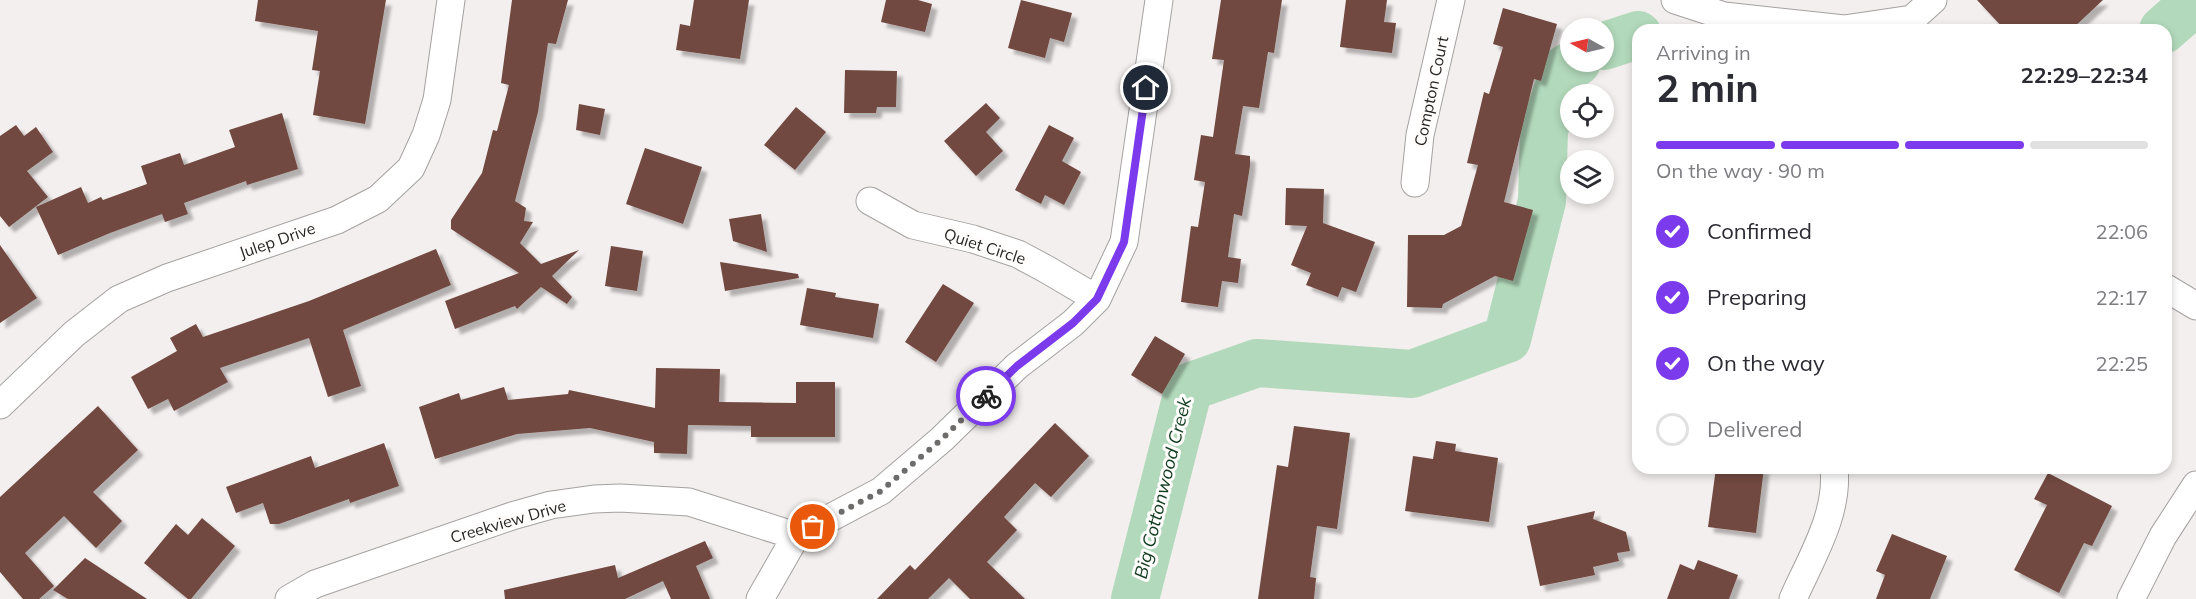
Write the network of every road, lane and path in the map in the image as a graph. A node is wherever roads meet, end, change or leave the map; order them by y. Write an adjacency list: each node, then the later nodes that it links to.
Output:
1 (451, 0): 13 (street, Julep Drive)
2 (1159, 0): 11 (street)
3 (1451, 0): 8 (street, Compton Court)
4 (1675, 0): 6 (street)
5 (1933, 0): 7 (street)
6 (1798, 24)
7 (1878, 24)
8 (1414, 183)
9 (870, 201): 11 (street, Quiet Circle)
10 (2172, 292): 12 (street)
11 (1097, 299): 16 (street)
12 (2196, 306)
13 (0, 405)
14 (1834, 474): 19 (street)
15 (2196, 485): 20 (street)
16 (796, 536): 17 (street, Creekview Drive); 18 (street)
17 (290, 599)
18 (760, 599)
19 (1793, 599)
20 (2132, 599)

